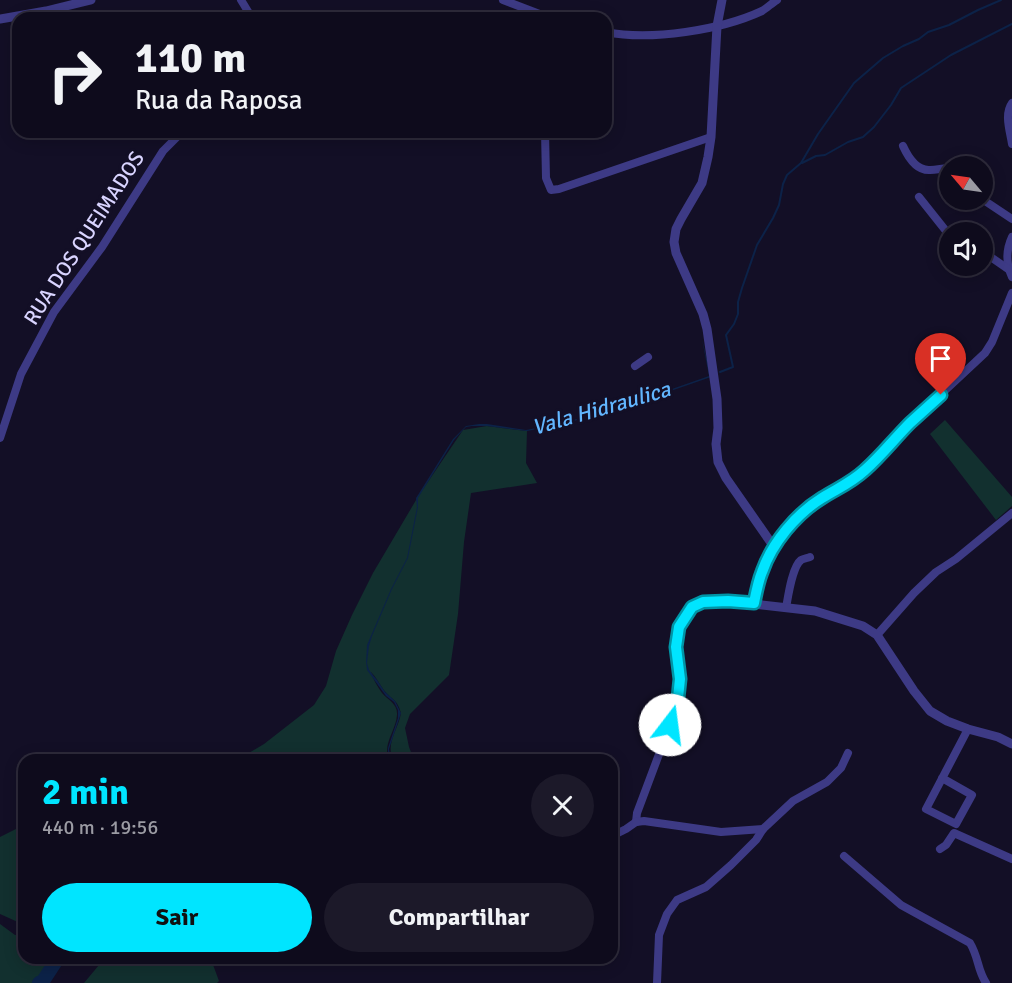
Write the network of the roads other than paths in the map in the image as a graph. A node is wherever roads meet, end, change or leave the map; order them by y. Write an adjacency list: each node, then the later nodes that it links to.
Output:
1 (91, 0): 5 (street)
2 (503, 0): 6 (street)
3 (722, 0): 7 (street)
4 (777, 0): 7 (street)
5 (40, 12)
6 (534, 12)
7 (717, 26): 8 (street); 10 (street)
8 (612, 33)
9 (1012, 103): 13 (street)
10 (711, 136): 12 (street); 28 (street)
11 (176, 138): 26 (street, RUA DOS QUEIMADOS)
12 (545, 138)
13 (1012, 144)
14 (903, 146): 15 (street)
15 (939, 169)
16 (919, 197): 19 (street)
17 (993, 207): 18 (street)
18 (1012, 219)
19 (939, 222)
20 (1012, 237): 22 (street)
21 (993, 260): 22 (street)
22 (1010, 273)
23 (1012, 293): 28 (street)
24 (648, 357): 25 (street)
25 (635, 366)
26 (0, 438)
27 (1012, 513): 32 (street)
28 (774, 547): 30 (street)
29 (810, 557): 31 (street)
30 (754, 603): 31 (street); 37 (street)
31 (786, 608): 32 (street)
32 (877, 635): 33 (street)
33 (968, 729): 34 (street); 36 (street)
34 (1012, 744)
35 (848, 753): 38 (street)
36 (942, 778): 39 (street); 39 (street)
37 (636, 822): 38 (street); 40 (street)
38 (763, 829): 44 (street)
39 (955, 829): 41 (street); 43 (street)
40 (618, 833)
41 (940, 849)
42 (844, 856): 45 (street)
43 (1012, 859)
44 (657, 983)
45 (986, 983)

